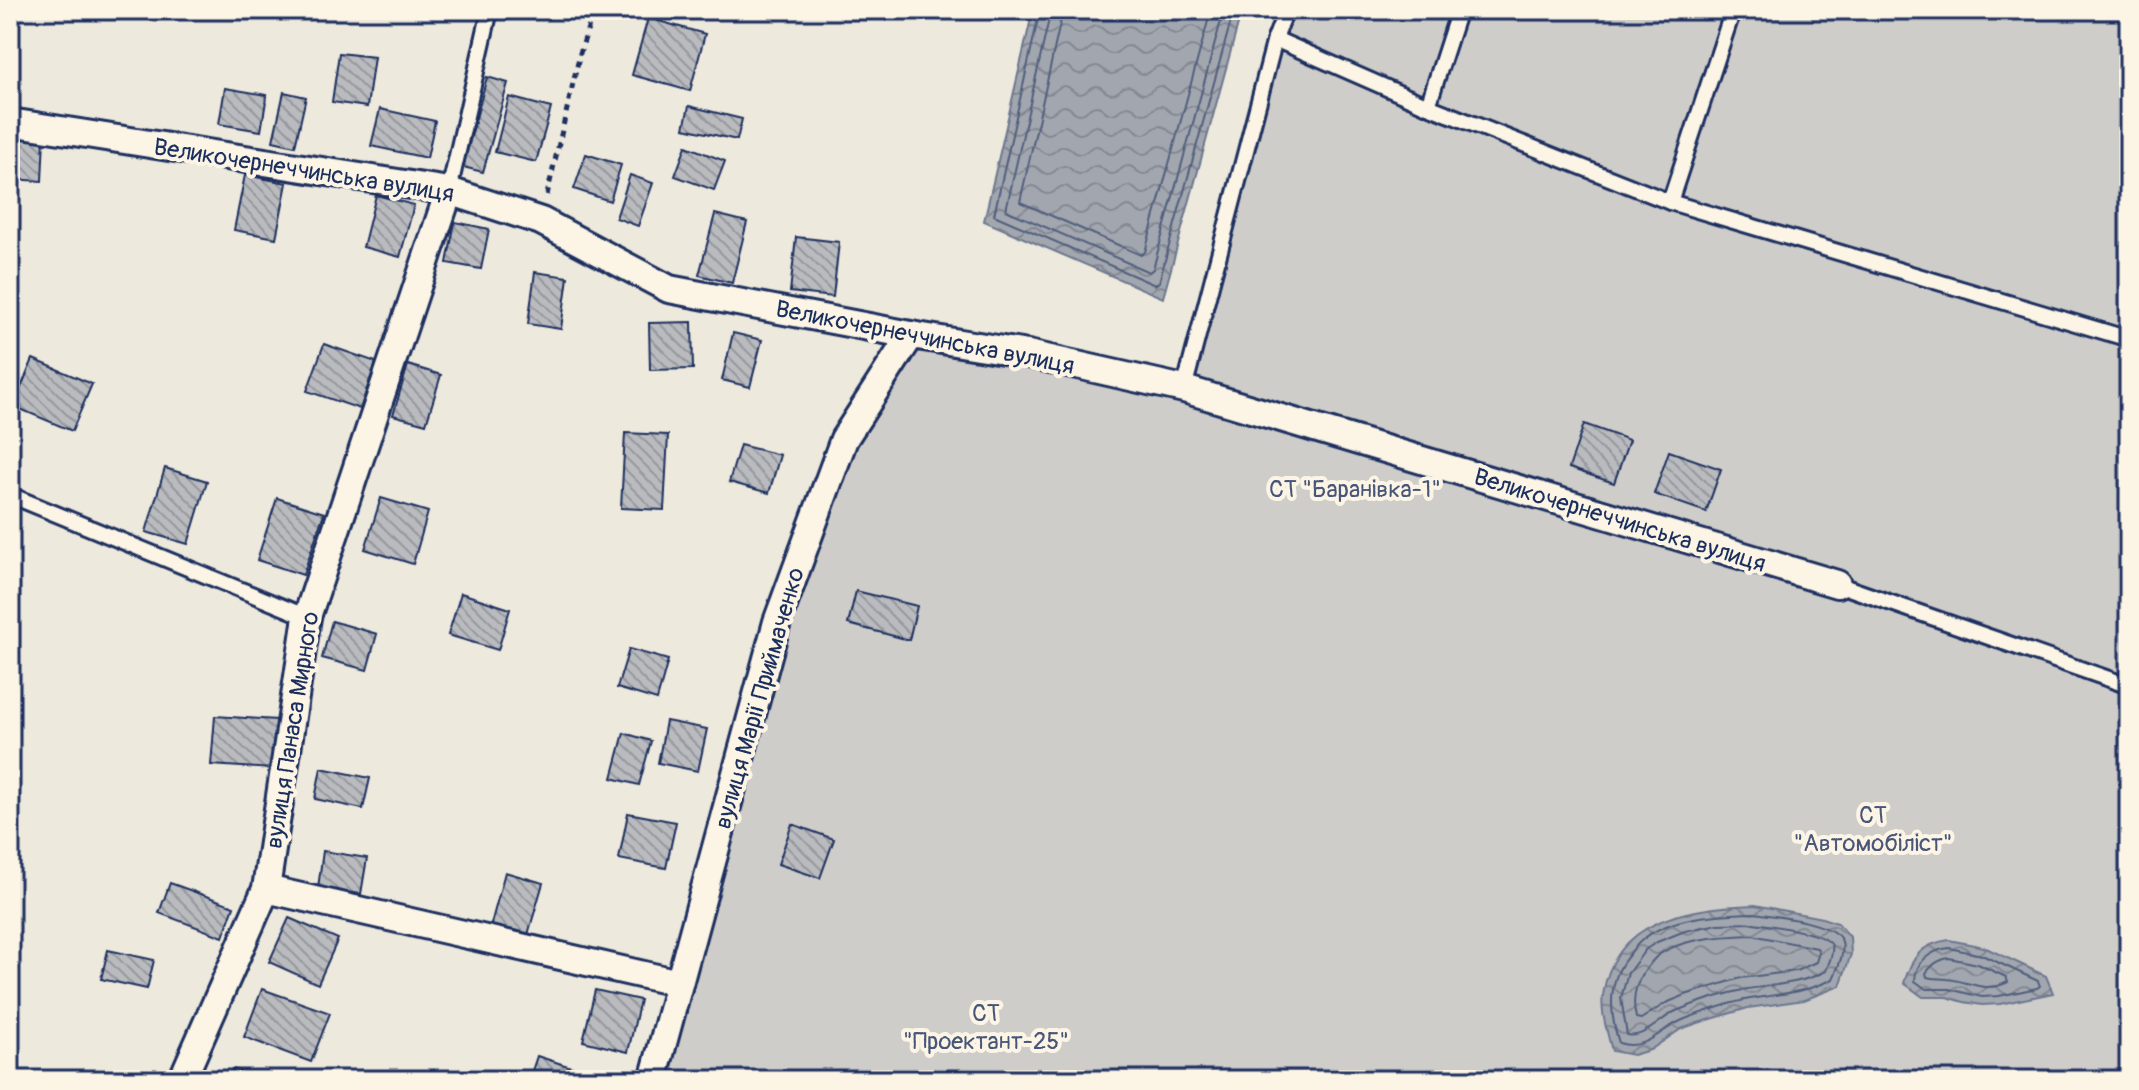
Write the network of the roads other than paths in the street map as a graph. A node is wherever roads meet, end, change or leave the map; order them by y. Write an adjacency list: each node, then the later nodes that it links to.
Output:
1 (490, 10): 8 (lane)
2 (1286, 10): 5 (lane)
3 (1459, 10): 6 (lane)
4 (1733, 10): 9 (lane)
5 (1275, 39): 6 (lane); 12 (lane)
6 (1428, 106): 9 (lane)
7 (10, 122): 8 (street, Великочернеччинська вулиця)
8 (449, 191): 10 (street, Великочернеччинська вулиця); 15 (street, вулиця Панаса Мирного)
9 (1670, 202): 11 (lane)
10 (911, 335): 12 (street, Великочернеччинська вулиця); 18 (street, вулиця Марії Приймаченко)
11 (2129, 339)
12 (1184, 389): 14 (street, Великочернеччинська вулиця)
13 (10, 495): 15 (lane)
14 (1837, 584): 16 (lane)
15 (307, 617): 17 (street, вулиця Панаса Мирного)
16 (2129, 686)
17 (266, 889): 18 (street); 19 (street, вулиця Панаса Мирного)
18 (679, 983): 20 (street, вулиця Марії Приймаченко)
19 (182, 1080)
20 (653, 1080)

